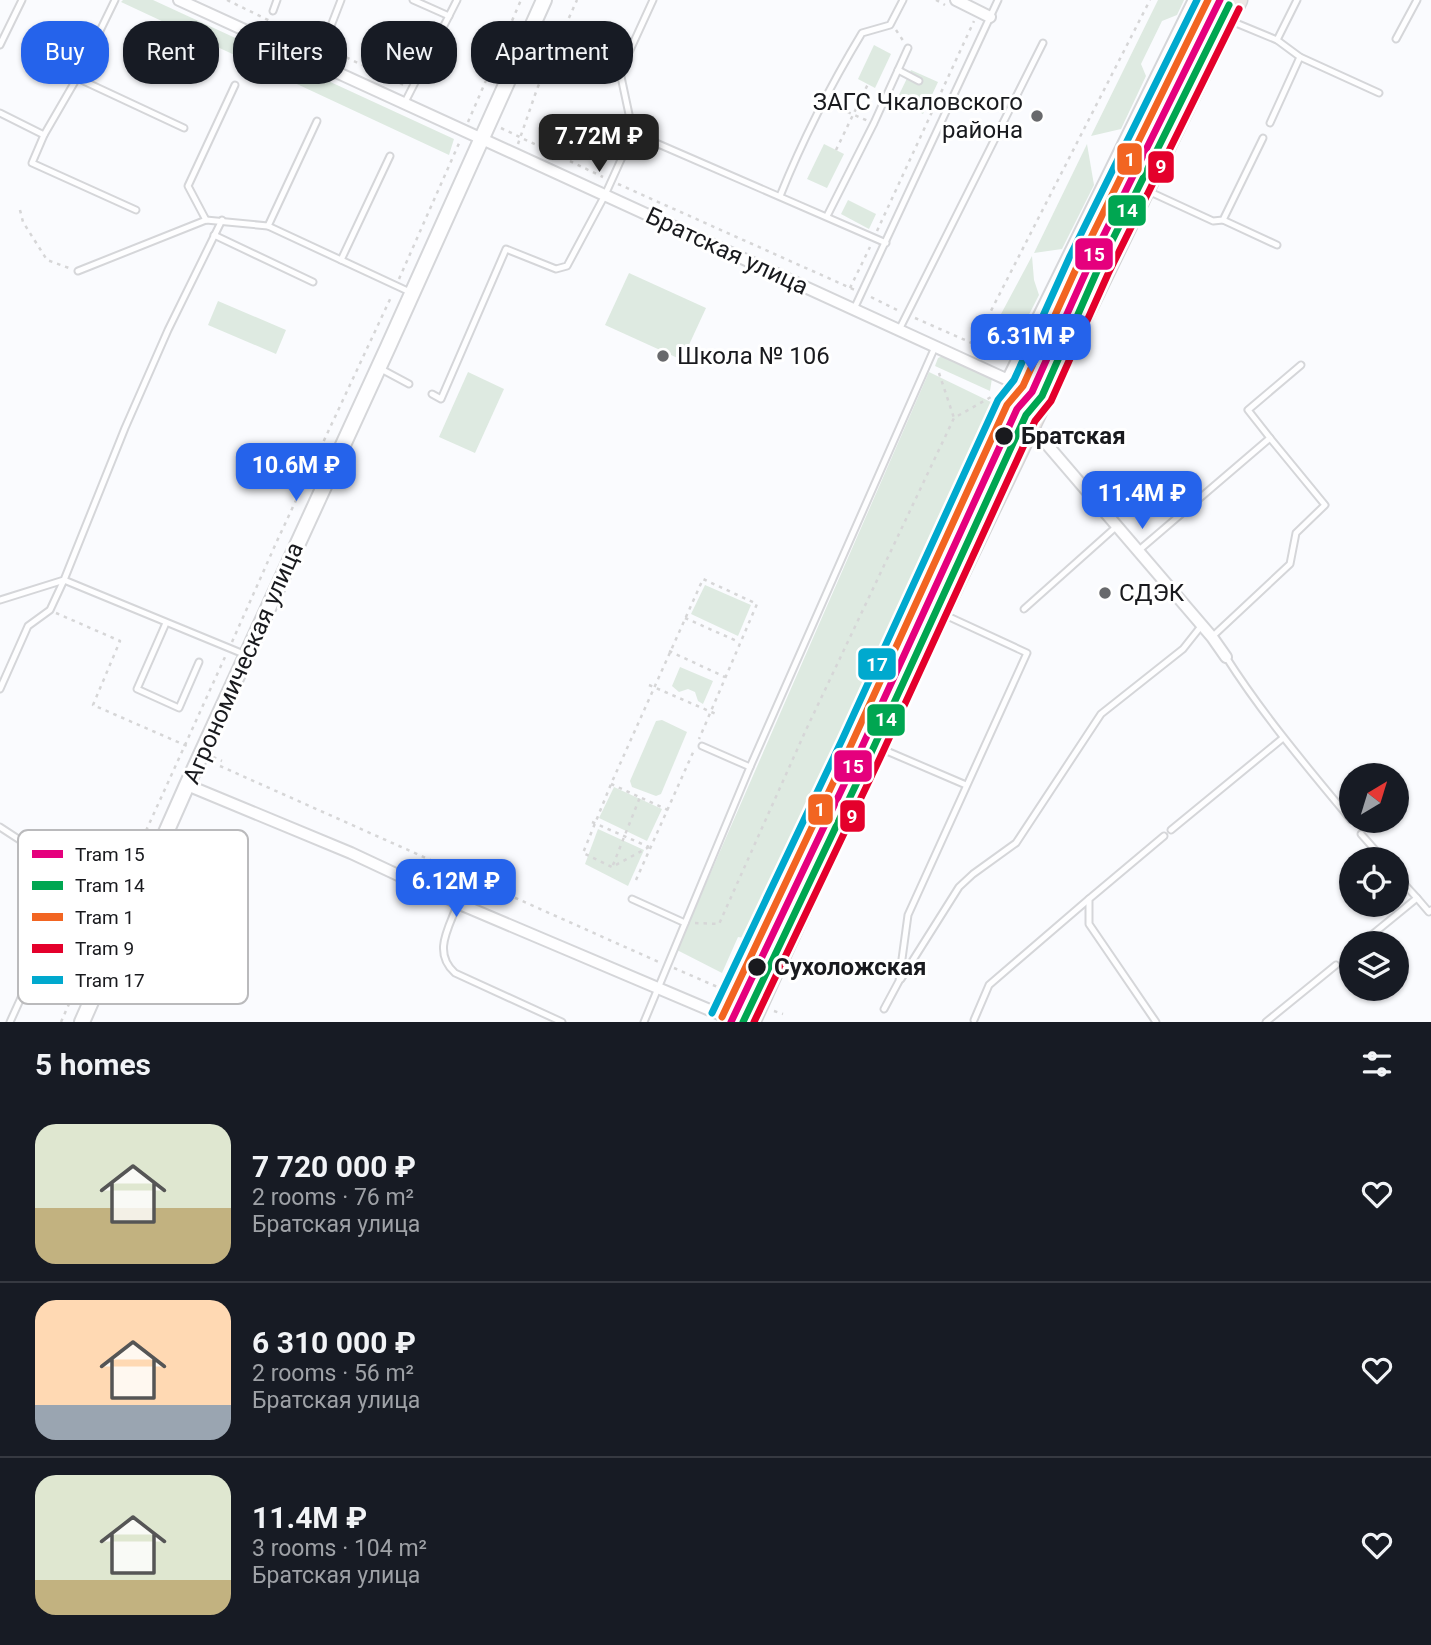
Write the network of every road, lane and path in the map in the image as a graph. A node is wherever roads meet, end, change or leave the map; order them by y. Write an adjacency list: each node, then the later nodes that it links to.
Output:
1 (22, 0): 32 (lane)
2 (115, 0): 25 (lane)
3 (179, 0): 20 (street, Братская улица)
4 (278, 0): 21 (lane)
5 (341, 0): 26 (lane)
6 (414, 0): 23 (lane)
7 (457, 0): 23 (lane)
8 (521, 0): 52 (path)
9 (544, 0): 48 (street, Агрономическая улица)
10 (576, 0): 55 (path)
11 (653, 0): 53 (lane)
12 (903, 0): 28 (lane)
13 (956, 0): 22 (street)
14 (998, 0): 22 (lane)
15 (1150, 0): 84 (path)
16 (1191, 0): 90 (lane)
17 (1238, 0): 24 (main road)
18 (1297, 0): 30 (lane)
19 (1417, 0): 29 (lane)
20 (192, 3): 27 (street, Братская улица)
21 (273, 11)
22 (985, 14): 73 (path); 74 (lane)
23 (449, 16): 44 (lane)
24 (1229, 19): 30 (lane); 62 (main road)
25 (104, 21)
26 (333, 21)
27 (233, 23)
28 (890, 25): 33 (path); 43 (lane)
29 (1396, 39)
30 (1277, 40): 34 (lane)
31 (1043, 43): 84 (lane)
32 (0, 45)
33 (908, 48): 35 (lane)
34 (1300, 57): 42 (lane); 50 (lane)
35 (898, 70): 37 (lane); 49 (lane)
36 (347, 77): 44 (street, Братская улица)
37 (919, 81)
38 (73, 84): 54 (lane)
39 (89, 84): 51 (lane)
40 (869, 84): 46 (path)
41 (235, 85): 68 (lane)
42 (1380, 93)
43 (822, 100): 46 (path); 64 (lane)
44 (404, 104): 52 (street, Братская улица)
45 (0, 113): 54 (lane)
46 (854, 115): 49 (path); 58 (path)
47 (317, 121): 71 (lane)
48 (489, 122): 55 (path); 57 (street, Агрономическая улица)
49 (874, 123): 67 (lane)
50 (1270, 123)
51 (184, 128)
52 (465, 131): 57 (street, Братская улица); 79 (path)
53 (633, 133): 61 (lane); 64 (lane)
54 (44, 135): 66 (lane)
55 (520, 138): 59 (path); 61 (path)
56 (1263, 138): 70 (lane)
57 (481, 139): 59 (street, Братская улица); 81 (street, Агрономическая улица)
58 (836, 150)
59 (514, 153): 63 (street, Братская улица)
60 (390, 156): 76 (lane)
61 (611, 181): 63 (lane); 80 (path)
62 (1146, 190): 70 (lane); 94 (main road)
63 (605, 195): 83 (street, Братская улица); 92 (lane)
64 (780, 196): 67 (lane)
65 (20, 210): 77 (path)
66 (136, 210)
67 (827, 216): 73 (lane)
68 (206, 220): 69 (lane); 77 (lane)
69 (222, 220): 71 (lane); 72 (lane)
70 (1223, 220): 75 (lane)
71 (268, 226): 76 (lane)
72 (214, 235): 78 (lane); 101 (lane)
73 (874, 238): 74 (lane); 80 (path)
74 (886, 243): 82 (lane)
75 (1277, 245)
76 (341, 260): 79 (lane)
77 (78, 271)
78 (313, 282)
79 (396, 285): 81 (lane); 112 (path)
80 (850, 288): 82 (path)
81 (412, 292): 88 (street, Агрономическая улица)
82 (862, 293): 83 (lane); 84 (path)
83 (854, 309): 85 (street, Братская улица)
84 (906, 314): 85 (lane)
85 (899, 330): 86 (street, Братская улица)
86 (935, 347): 90 (street, Братская улица); 129 (lane)
87 (1301, 365): 98 (lane)
88 (378, 368): 91 (lane); 114 (street, Агрономическая улица)
89 (939, 373): 96 (path)
90 (1005, 379): 94 (street, Братская улица)
91 (409, 384)
92 (432, 394)
93 (991, 397): 96 (path)
94 (1045, 397): 97 (main road)
95 (1001, 401): 159 (path)
96 (954, 418): 153 (path)
97 (1032, 427): 99 (street); 106 (main road)
98 (1270, 438): 100 (lane); 110 (lane)
99 (1117, 526): 100 (street); 104 (lane)
100 (1138, 551): 109 (street)
101 (65, 580): 102 (lane); 105 (lane); 108 (lane)
102 (0, 600)
103 (757, 604): 107 (path)
104 (1024, 609)
105 (50, 610): 120 (lane); 123 (path)
106 (942, 614): 125 (main road); 132 (lane)
107 (685, 618): 111 (path); 113 (path)
108 (166, 623): 112 (lane); 116 (lane)
109 (1202, 625): 110 (street); 157 (lane)
110 (1212, 637): 115 (street)
111 (741, 642)
112 (229, 649): 114 (lane); 123 (path)
113 (669, 651): 117 (path); 119 (path)
114 (246, 655): 126 (street, Агрономическая улица)
115 (1226, 657): 122 (lane)
116 (199, 662)
117 (725, 677)
118 (649, 685): 119 (path)
119 (654, 687): 121 (path); 130 (path)
120 (0, 689)
121 (716, 714)
122 (1283, 738): 134 (lane); 140 (lane)
123 (187, 746): 126 (path); 138 (path)
124 (702, 746): 129 (lane)
125 (879, 748): 132 (lane); 163 (main road)
126 (202, 752): 127 (path); 131 (street, Агрономическая улица)
127 (222, 761)
128 (220, 766): 155 (path)
129 (750, 767): 153 (lane)
130 (611, 784): 133 (path); 136 (path)
131 (187, 785): 139 (street, Агрономическая улица); 151 (street)
132 (966, 785): 157 (lane)
133 (640, 797): 135 (path); 142 (path)
134 (1339, 806)
135 (668, 810)
136 (594, 822): 142 (path); 146 (path)
137 (0, 827): 144 (lane)
138 (147, 830)
139 (167, 830)
140 (1171, 830)
141 (1362, 834): 145 (lane)
142 (624, 836): 146 (path); 146 (path)
143 (1164, 836): 150 (lane)
144 (18, 839)
145 (1373, 847)
146 (612, 867)
147 (1409, 889): 148 (lane)
148 (1417, 898): 152 (lane); 154 (lane)
149 (632, 899): 153 (lane)
150 (1089, 899): 166 (lane); 174 (lane)
151 (458, 903): 158 (street); 170 (lane)
152 (1431, 910)
153 (685, 923): 155 (lane)
154 (1377, 931)
155 (667, 965): 158 (lane); 159 (path)
156 (1336, 965): 175 (lane)
157 (899, 981): 164 (lane)
158 (658, 988): 171 (lane); 172 (street)
159 (725, 990): 163 (path)
160 (18, 1004): 167 (lane)
161 (69, 1004): 168 (path)
162 (90, 1004): 169 (street, Агрономическая улица)
163 (759, 1004): 165 (path); 173 (main road)
164 (884, 1009)
165 (783, 1014)
166 (974, 1020)
167 (10, 1022)
168 (61, 1022)
169 (82, 1022)
170 (562, 1022)
171 (644, 1022)
172 (738, 1022)
173 (751, 1022)
174 (1156, 1022)
175 (1266, 1022)

